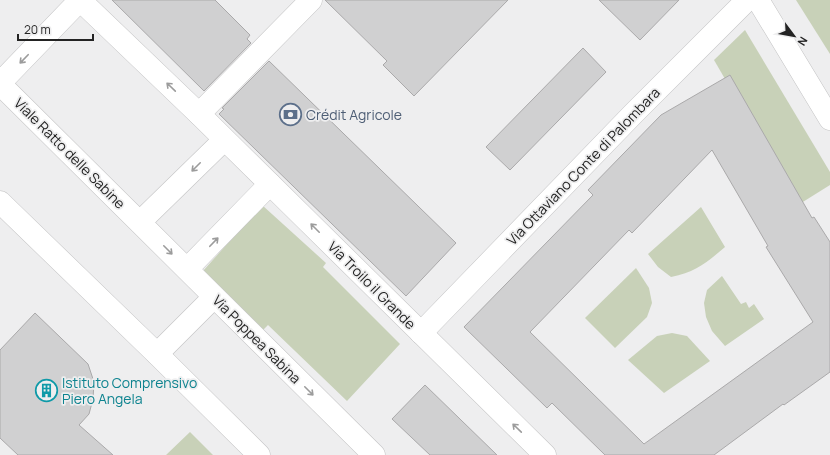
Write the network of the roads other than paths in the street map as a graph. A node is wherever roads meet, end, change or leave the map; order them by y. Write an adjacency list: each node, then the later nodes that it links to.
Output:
1 (80, 0): 5 (street, one-way to 5); 6 (street, one-way to 1)
2 (311, 0): 6 (street)
3 (747, 0): 14 (street, Via Ottaviano Conte di Palombara)
4 (758, 0): 7 (street)
5 (0, 83): 11 (street, Viale Ratto delle Sabine)
6 (199, 114): 8 (street, Via Troilo il Grande)
7 (830, 119)
8 (224, 140): 9 (street, Via Troilo il Grande); 11 (street, one-way to 11)
9 (270, 184): 12 (street, one-way to 9); 14 (street, Via Troilo il Grande, one-way to 9)
10 (0, 202): 15 (street)
11 (140, 222): 12 (street, Via Poppea Sabina, one-way to 12)
12 (187, 269): 13 (street, Via Poppea Sabina)
13 (214, 297): 15 (street); 17 (street, Via Poppea Sabina, one-way to 17)
14 (421, 333): 18 (street, Via Troilo il Grande, one-way to 14)
15 (157, 354): 16 (street)
16 (259, 455)
17 (374, 455)
18 (545, 455)

